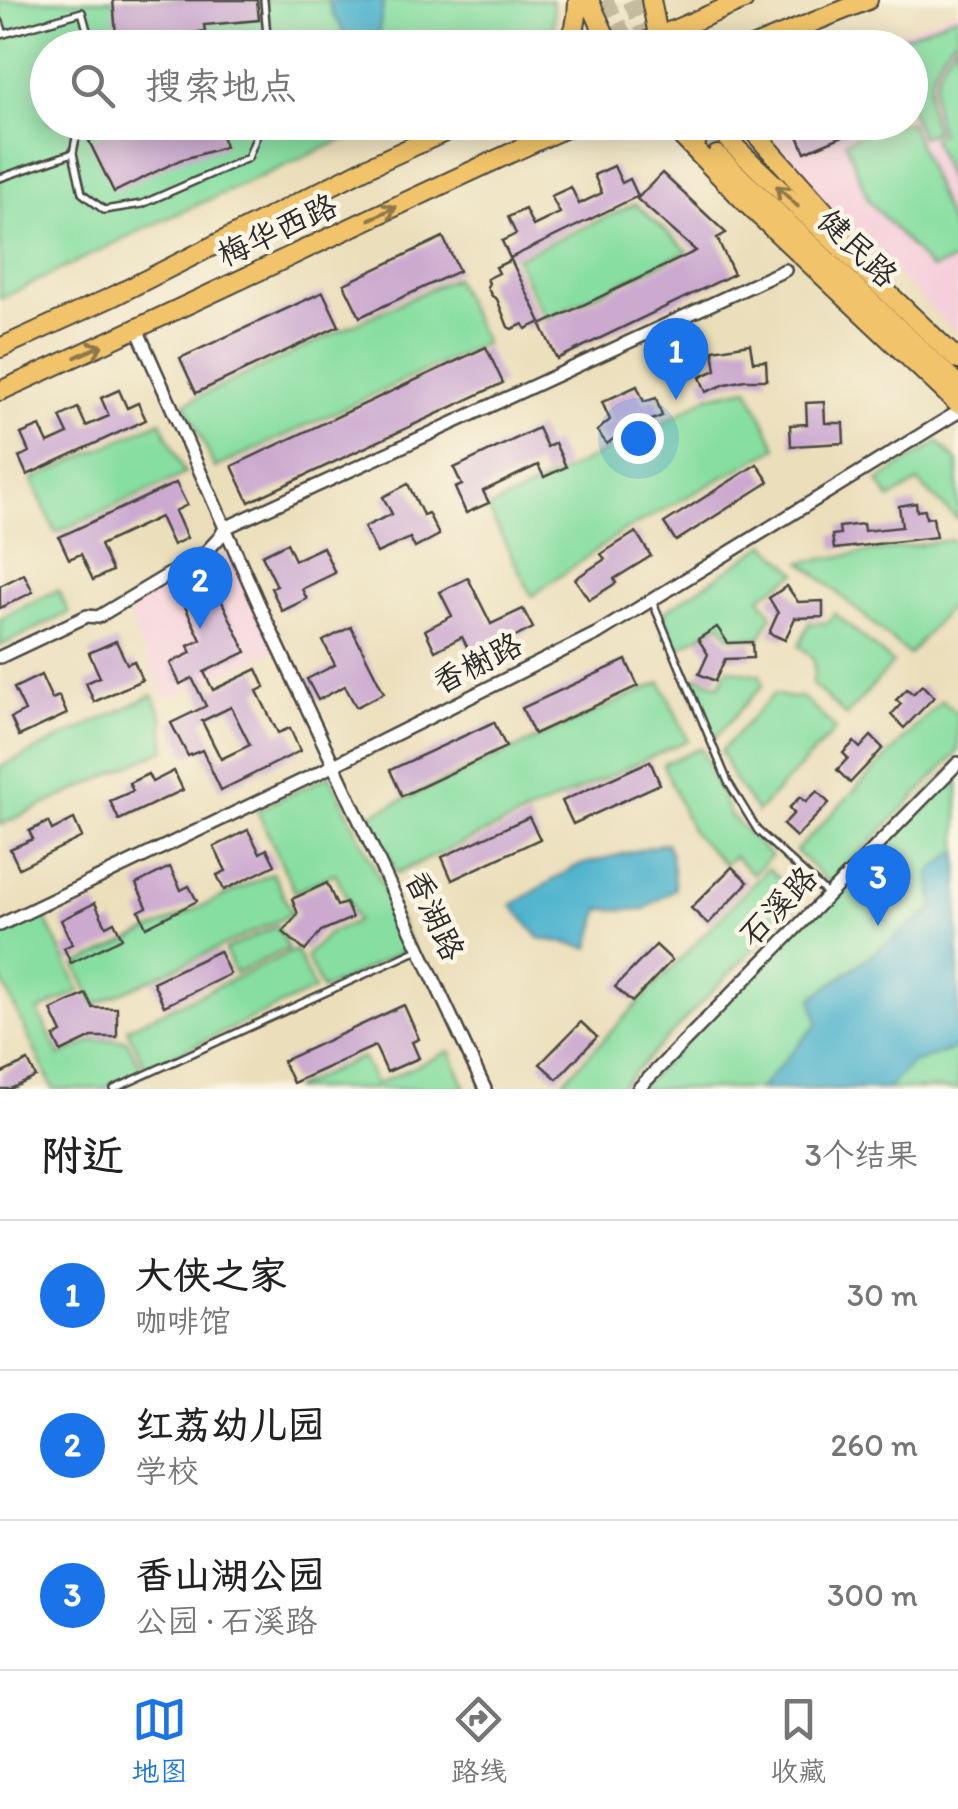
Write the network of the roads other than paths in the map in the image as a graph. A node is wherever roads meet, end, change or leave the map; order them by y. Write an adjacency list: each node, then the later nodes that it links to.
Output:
1 (264, 0): 10 (lane)
2 (578, 0): 11 (main road)
3 (589, 0): 12 (main road)
4 (651, 0): 13 (main road)
5 (744, 0): 14 (main road)
6 (868, 0): 8 (main road)
7 (0, 22): 17 (lane)
8 (799, 27): 15 (main road); 16 (main road)
9 (87, 30): 17 (lane)
10 (266, 30)
11 (573, 30)
12 (603, 30)
13 (661, 30)
14 (685, 30)
15 (792, 30)
16 (796, 30)
17 (2, 34)
18 (76, 140): 26 (lane)
19 (255, 140): 26 (lane)
20 (427, 140): 30 (main road, 梅华西路)
21 (539, 140): 29 (main road, 梅华西路, one-way to 21)
22 (685, 140): 25 (main road)
23 (696, 140): 25 (main road)
24 (761, 140): 31 (main road)
25 (695, 150): 35 (main road)
26 (74, 153): 27 (lane)
27 (0, 178)
28 (786, 270): 36 (street)
29 (137, 329): 34 (main road, 梅华西路, one-way to 29); 36 (street, 香湖路)
30 (0, 348)
31 (958, 352)
32 (958, 360): 33 (main road, 健民路, one-way to 33)
33 (958, 385)
34 (0, 391)
35 (958, 408): 37 (street, 香榭路)
36 (225, 528): 38 (street); 40 (street, 香湖路)
37 (652, 600): 40 (street, 香榭路); 41 (lane)
38 (0, 657)
39 (958, 762): 41 (street, 石溪路)
40 (334, 765): 42 (street, 香榭路); 43 (street, 香湖路)
41 (828, 895): 46 (street, 石溪路)
42 (0, 926)
43 (421, 949): 44 (lane); 45 (street, 香湖路)
44 (114, 1089)
45 (486, 1089)
46 (638, 1089)

